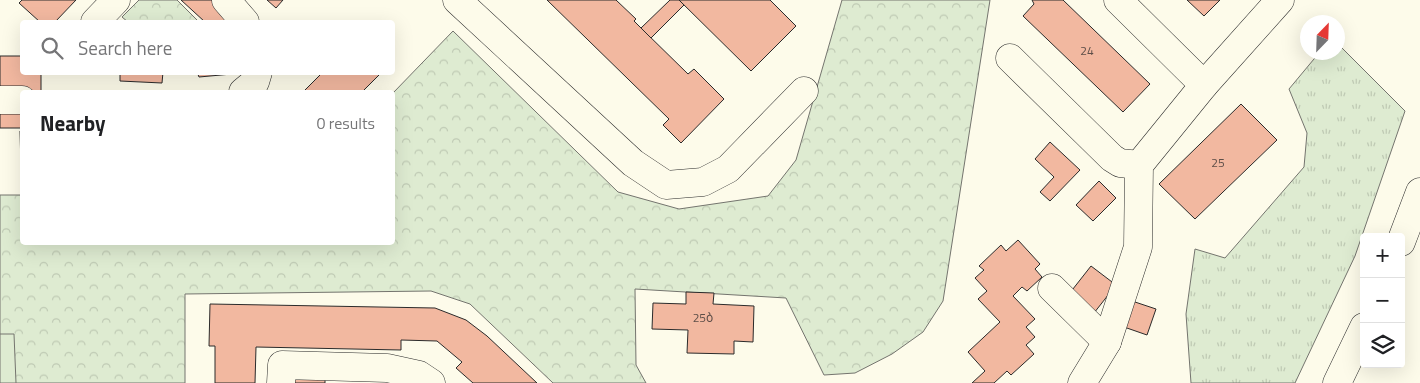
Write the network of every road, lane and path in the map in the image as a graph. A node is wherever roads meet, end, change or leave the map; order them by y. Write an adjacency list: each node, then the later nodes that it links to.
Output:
1 (116, 0): 6 (street)
2 (226, 0): 7 (street)
3 (457, 0): 12 (street)
4 (1280, 0): 10 (street)
5 (1126, 3): 10 (street)
6 (97, 20)
7 (243, 20)
8 (1010, 58): 15 (street)
9 (257, 75): 11 (street)
10 (1204, 85): 15 (street)
11 (245, 90)
12 (804, 91)
13 (0, 100): 14 (street)
14 (20, 100)
15 (1139, 165): 20 (street)
16 (1420, 192): 17 (street)
17 (1404, 233)
18 (1052, 288): 20 (street)
19 (1360, 335): 24 (street)
20 (1107, 342): 23 (street)
21 (281, 383): 22 (street)
22 (431, 383)
23 (1082, 383)
24 (1337, 383)

